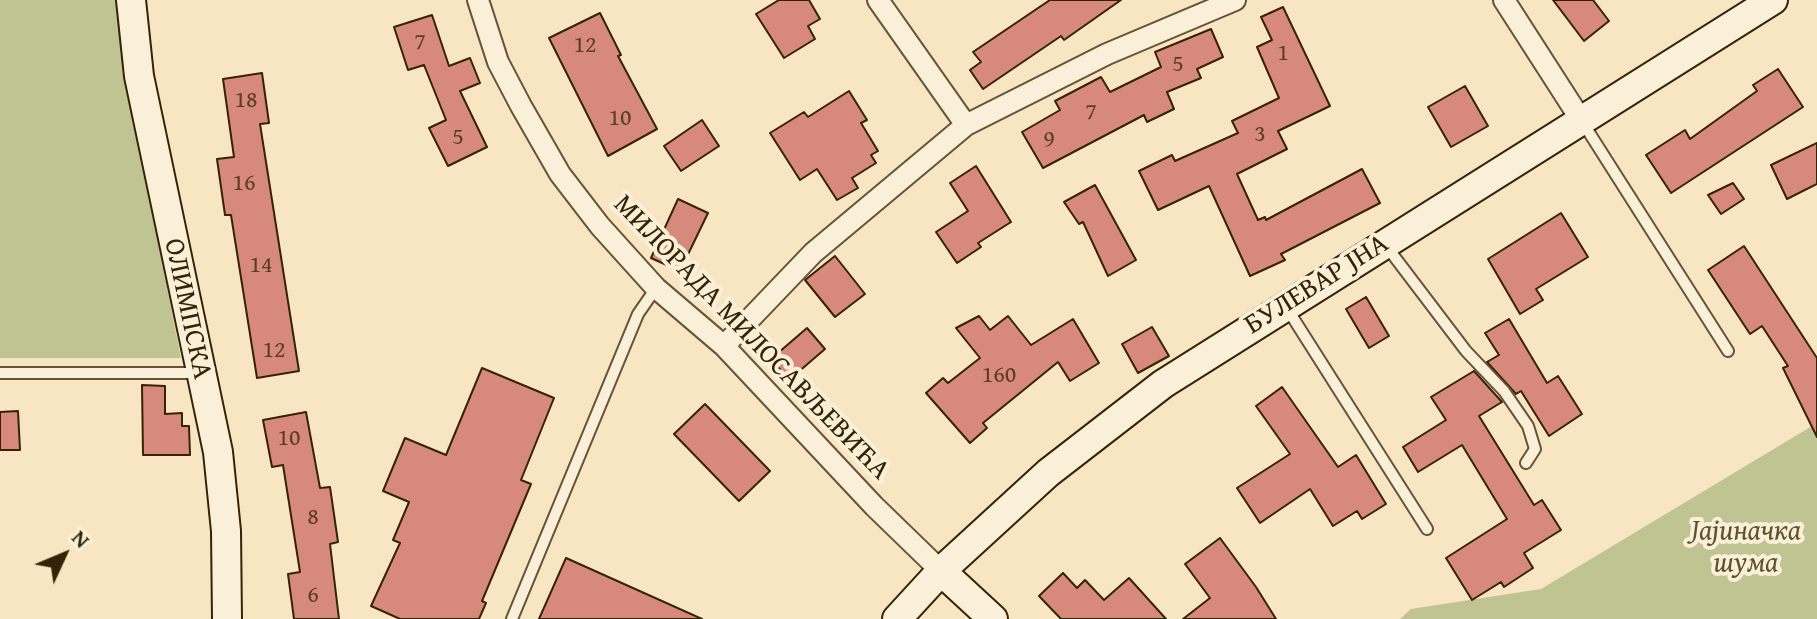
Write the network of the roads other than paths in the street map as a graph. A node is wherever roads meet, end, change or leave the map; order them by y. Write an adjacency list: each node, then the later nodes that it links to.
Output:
1 (131, 0): 15 (main road, ОЛИМПСКА)
2 (478, 0): 10 (street, МИЛОРАДА МИЛОСАВЉЕВИЋА)
3 (878, 0): 8 (street)
4 (1235, 0): 8 (street)
5 (1504, 0): 7 (street)
6 (1773, 0): 7 (main road, БУЛЕВАР ЈНА)
7 (1583, 123): 9 (main road, БУЛЕВАР ЈНА); 13 (lane)
8 (966, 125): 12 (street)
9 (1383, 243): 11 (main road, БУЛЕВАР ЈНА); 16 (lane)
10 (656, 288): 12 (street, МИЛОРАДА МИЛОСАВЉЕВИЋА); 20 (lane)
11 (1285, 305): 17 (lane); 18 (main road, БУЛЕВАР ЈНА)
12 (724, 346): 18 (street, МИЛОРАДА МИЛОСАВЉЕВИЋА)
13 (1728, 351)
14 (0, 373): 15 (lane)
15 (201, 373): 19 (main road, ОЛИМПСКА)
16 (1526, 463)
17 (1427, 529)
18 (941, 571): 21 (main road, БУЛЕВАР ЈНА); 22 (main road)
19 (227, 619)
20 (512, 619)
21 (897, 619)
22 (993, 619)

